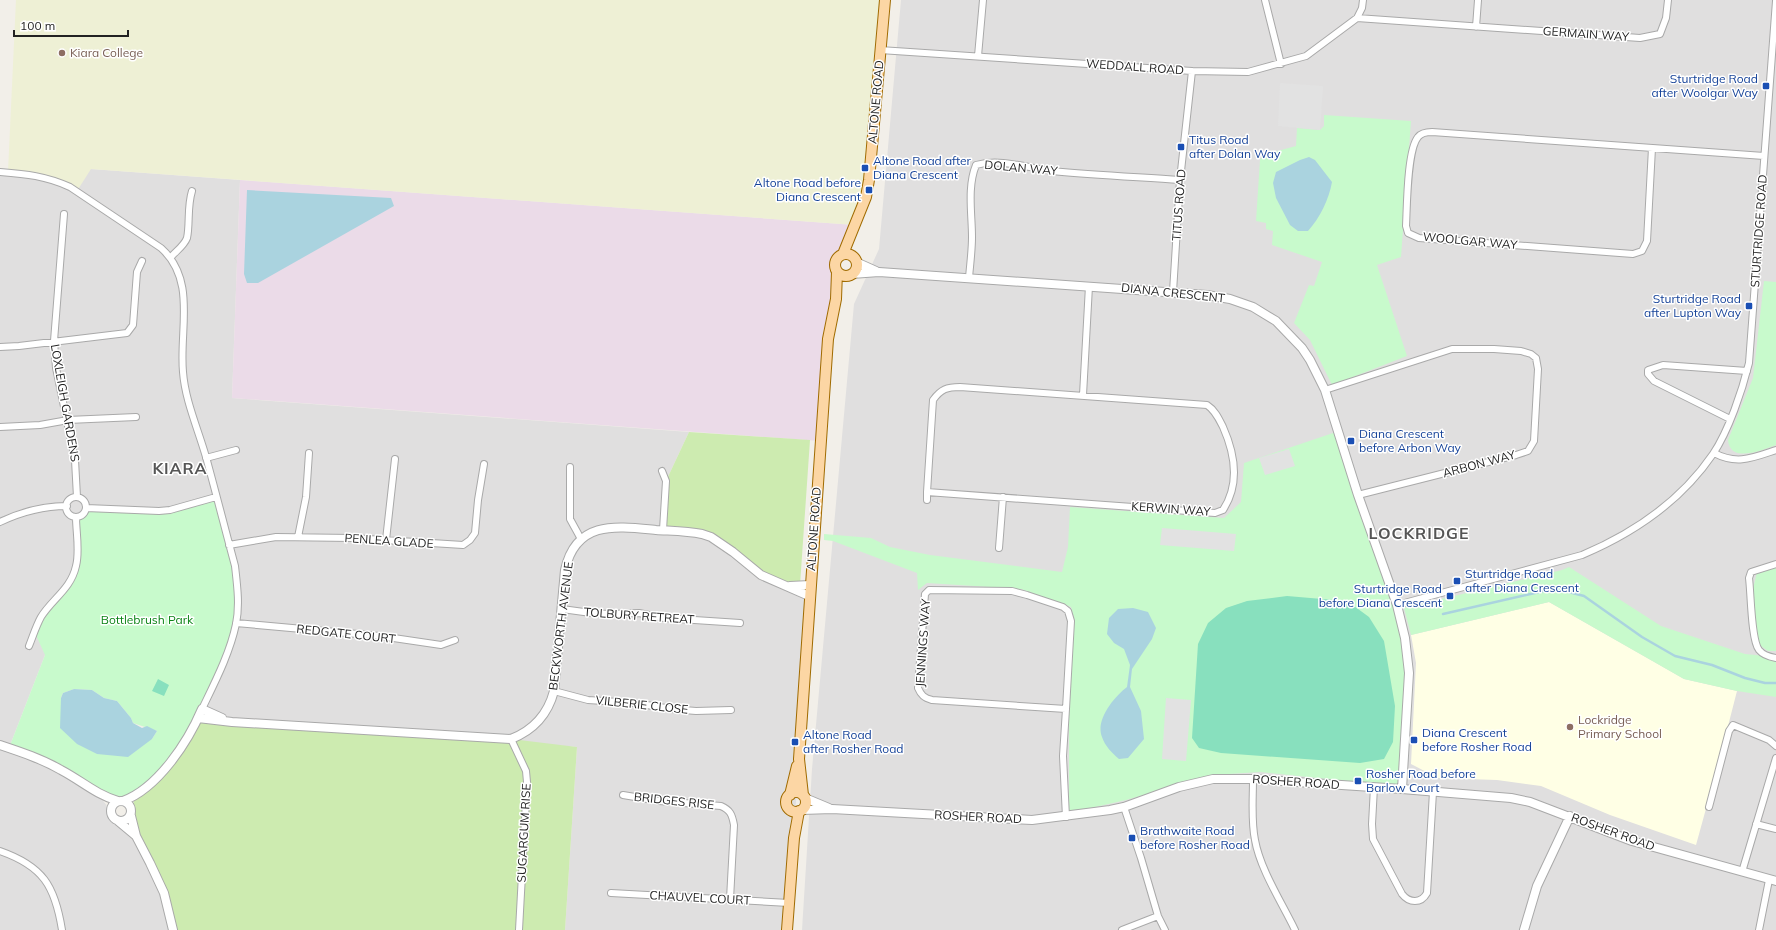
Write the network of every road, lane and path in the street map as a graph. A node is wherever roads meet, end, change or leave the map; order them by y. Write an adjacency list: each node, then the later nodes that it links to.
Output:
1 (885, 0): 10 (main road, ALTONE ROAD)
2 (983, 0): 11 (street)
3 (1265, 0): 12 (street)
4 (1363, 0): 8 (street)
5 (1478, 0): 9 (street)
6 (1668, 0): 9 (street, GERMAIN WAY)
7 (1776, 1): 15 (street, STURTRIDGE ROAD)
8 (1357, 18): 9 (street, GERMAIN WAY); 12 (street, WEDDALL ROAD)
9 (1476, 27)
10 (880, 50): 11 (street, WEDDALL ROAD); 21 (main road, ALTONE ROAD)
11 (978, 56): 13 (street, WEDDALL ROAD)
12 (1281, 64): 13 (street, WEDDALL ROAD)
13 (1192, 71): 17 (street, TITUS ROAD)
14 (1652, 148): 14 (street, WOOLGAR WAY); 15 (street, WOOLGAR WAY)
15 (1764, 156): 32 (street, STURTRIDGE ROAD)
16 (0, 172): 20 (street)
17 (1180, 180): 26 (street, DOLAN WAY); 28 (street, TITUS ROAD)
18 (192, 191): 20 (street)
19 (64, 214): 30 (street, LOXLEIGH GARDENS)
20 (171, 257): 43 (street)
21 (851, 258): 23 (main road); 24 (street, DIANA CRESCENT); 25 (main road)
22 (142, 261): 30 (street)
23 (837, 272): 25 (main road); 29 (main road, ALTONE ROAD)
24 (879, 272): 25 (street, DIANA CRESCENT); 26 (street, DIANA CRESCENT)
25 (851, 274): 29 (main road, ALTONE ROAD)
26 (969, 278): 27 (street, DIANA CRESCENT)
27 (1089, 286): 28 (street, DIANA CRESCENT); 34 (street)
28 (1173, 292): 33 (street, DIANA CRESCENT)
29 (836, 300): 65 (main road, ALTONE ROAD)
30 (54, 342): 31 (street); 37 (street, LOXLEIGH GARDENS)
31 (0, 347)
32 (1747, 371): 36 (street, STURTRIDGE ROAD); 36 (street)
33 (1325, 390): 49 (street, DIANA CRESCENT); 49 (street, ARBON WAY)
34 (1082, 395): 48 (street, KERWIN WAY); 52 (street, KERWIN WAY)
35 (136, 417): 37 (street)
36 (1730, 419): 42 (street, STURTRIDGE ROAD)
37 (68, 420): 38 (street); 50 (street, LOXLEIGH GARDENS)
38 (0, 428)
39 (236, 450): 43 (street)
40 (1776, 450): 42 (street)
41 (309, 453): 59 (street)
42 (1714, 453): 68 (street, STURTRIDGE ROAD)
43 (206, 458): 51 (street)
44 (395, 459): 61 (street)
45 (484, 464): 61 (street, PENLEA GLADE)
46 (570, 467): 60 (street)
47 (662, 472): 58 (street)
48 (927, 492): 52 (street, KERWIN WAY); 53 (street, KERWIN WAY)
49 (1358, 495): 68 (street, DIANA CRESCENT)
50 (77, 497): 54 (street); 55 (street)
51 (216, 497): 55 (street); 62 (street)
52 (1003, 497): 63 (street)
53 (927, 500)
54 (67, 506): 56 (street); 57 (street)
55 (86, 508): 56 (street)
56 (76, 517): 73 (street)
57 (0, 522)
58 (663, 530): 60 (street, BECKWORTH AVENUE); 66 (street, BECKWORTH AVENUE)
59 (298, 537): 61 (street, PENLEA GLADE); 62 (street, PENLEA GLADE)
60 (581, 539): 69 (street, BECKWORTH AVENUE)
61 (386, 540)
62 (229, 545): 70 (street)
63 (999, 548)
64 (1776, 564): 74 (street)
65 (810, 585): 66 (street, BECKWORTH AVENUE); 67 (main road, ALTONE ROAD)
66 (789, 586): 67 (street, BECKWORTH AVENUE)
67 (809, 596): 85 (main road, ALTONE ROAD)
68 (1396, 605): 88 (street, DIANA CRESCENT)
69 (562, 609): 71 (street, TOLBURY RETREAT); 75 (street, BECKWORTH AVENUE)
70 (236, 623): 72 (street, REDGATE COURT); 76 (street)
71 (740, 623)
72 (455, 640)
73 (29, 646)
74 (1776, 658)
75 (554, 691): 78 (street, VILBERIE CLOSE); 81 (street, BECKWORTH AVENUE)
76 (202, 709): 79 (street); 80 (street, BECKWORTH AVENUE)
77 (1066, 709): 77 (street, JENNINGS WAY); 104 (street, JENNINGS WAY)
78 (731, 710)
79 (198, 718): 80 (street, BECKWORTH AVENUE); 93 (street)
80 (232, 722): 81 (street, BECKWORTH AVENUE)
81 (511, 739): 119 (street, SUGARGUM RISE)
82 (0, 745): 90 (street)
83 (1776, 746): 97 (street)
84 (1776, 758): 106 (street)
85 (799, 759): 92 (main road, ALTONE ROAD); 94 (main road, ALTONE ROAD)
86 (1253, 779): 87 (street, ROSHER ROAD); 96 (street, ROSHER ROAD); 123 (street)
87 (1374, 787): 88 (street, ROSHER ROAD); 89 (street)
88 (1402, 789): 89 (street, ROSHER ROAD)
89 (1433, 792): 103 (street, ROSHER ROAD)
90 (97, 793): 95 (street); 100 (street)
91 (623, 795): 114 (street, BRIDGES RISE)
92 (790, 795): 94 (main road); 98 (main road)
93 (136, 796): 95 (street); 102 (street)
94 (804, 796): 99 (street, ROSHER ROAD); 101 (main road)
95 (121, 801): 100 (street); 102 (street)
96 (1124, 807): 104 (street, ROSHER ROAD); 116 (street)
97 (1709, 807)
98 (788, 808): 101 (main road); 109 (main road)
99 (832, 809): 101 (street, ROSHER ROAD); 104 (street, ROSHER ROAD)
100 (111, 811): 105 (street)
101 (801, 811): 109 (main road)
102 (131, 812): 105 (street); 108 (street)
103 (1570, 816): 111 (street, ROSHER ROAD); 124 (street)
104 (1066, 817)
105 (118, 821): 108 (street)
106 (1756, 824): 107 (street); 111 (street)
107 (1776, 829)
108 (136, 836): 118 (street)
109 (794, 838): 115 (main road)
110 (0, 851): 117 (street)
111 (1742, 872): 112 (street, ROSHER ROAD)
112 (1772, 880): 125 (street)
113 (611, 893): 114 (street, CHAUVEL COURT)
114 (730, 899): 115 (street, CHAUVEL COURT)
115 (789, 903): 120 (main road)
116 (1158, 916): 121 (street); 122 (street)
117 (62, 930)
118 (173, 930)
119 (518, 930)
120 (787, 930)
121 (1122, 930)
122 (1165, 930)
123 (1295, 930)
124 (1524, 930)
125 (1759, 930)

